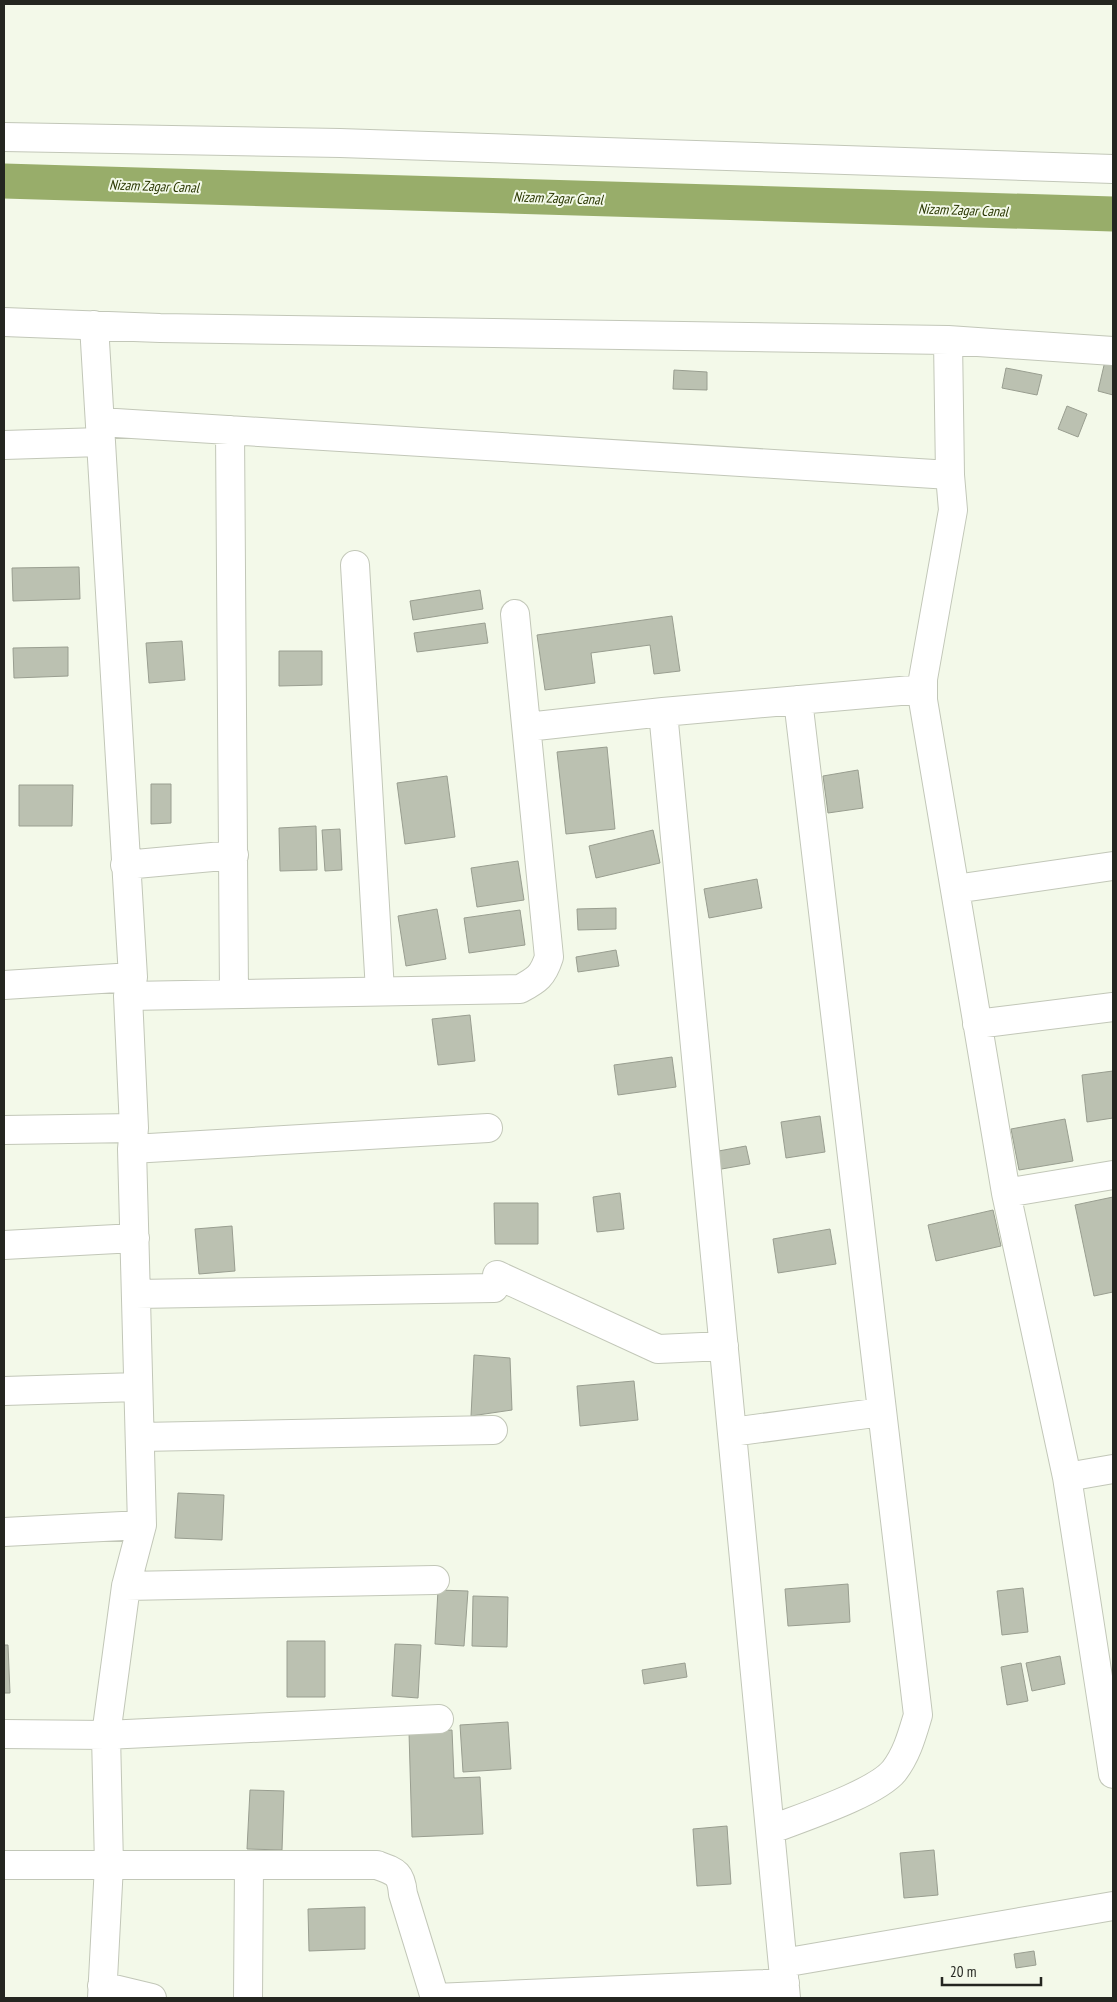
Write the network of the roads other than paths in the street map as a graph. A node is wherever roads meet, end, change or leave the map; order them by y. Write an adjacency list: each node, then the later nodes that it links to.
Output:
1 (4, 137): 2 (street)
2 (1113, 169)
3 (4, 322): 4 (street)
4 (94, 325): 5 (street); 8 (street)
5 (948, 340): 6 (street); 10 (street)
6 (1113, 351)
7 (230, 430): 8 (street); 10 (street); 17 (street)
8 (100, 432): 9 (street); 18 (street)
9 (4, 445)
10 (950, 475): 13 (street)
11 (355, 565): 23 (street)
12 (515, 614): 16 (street)
13 (923, 689): 14 (street); 20 (street)
14 (798, 700): 15 (street); 38 (street)
15 (663, 712): 16 (street); 35 (street)
16 (527, 727): 23 (street)
17 (234, 855): 18 (street); 24 (street)
18 (125, 865): 22 (street)
19 (1113, 866): 20 (street)
20 (954, 889): 26 (street)
21 (4, 985): 22 (street)
22 (130, 986): 24 (street); 29 (street)
23 (380, 991): 24 (street)
24 (234, 994)
25 (1113, 1007): 26 (street)
26 (977, 1024): 31 (street)
27 (488, 1128): 29 (street)
28 (4, 1130): 29 (street)
29 (133, 1138): 32 (street)
30 (1113, 1175): 31 (street)
31 (1006, 1194): 43 (street)
32 (134, 1238): 33 (street); 34 (street)
33 (4, 1245)
34 (136, 1294): 35 (street); 36 (street)
35 (724, 1346): 40 (street)
36 (138, 1387): 37 (street); 41 (street)
37 (4, 1391)
38 (882, 1412): 40 (street); 52 (street)
39 (493, 1430): 41 (street)
40 (732, 1432): 52 (street)
41 (140, 1437): 44 (street)
42 (1113, 1469): 43 (street)
43 (1067, 1477): 51 (street)
44 (142, 1526): 45 (street); 47 (street)
45 (4, 1532)
46 (435, 1580): 47 (street)
47 (126, 1586): 50 (street)
48 (439, 1719): 50 (street)
49 (4, 1734): 50 (street)
50 (106, 1735): 54 (street)
51 (1113, 1774)
52 (770, 1830): 57 (street)
53 (4, 1865): 54 (street)
54 (108, 1866): 55 (street); 58 (street)
55 (249, 1866): 60 (street); 61 (street)
56 (1113, 1906): 57 (street)
57 (784, 1982): 61 (street)
58 (102, 1992): 59 (street)
59 (152, 1998)
60 (248, 1998)
61 (434, 1998)

